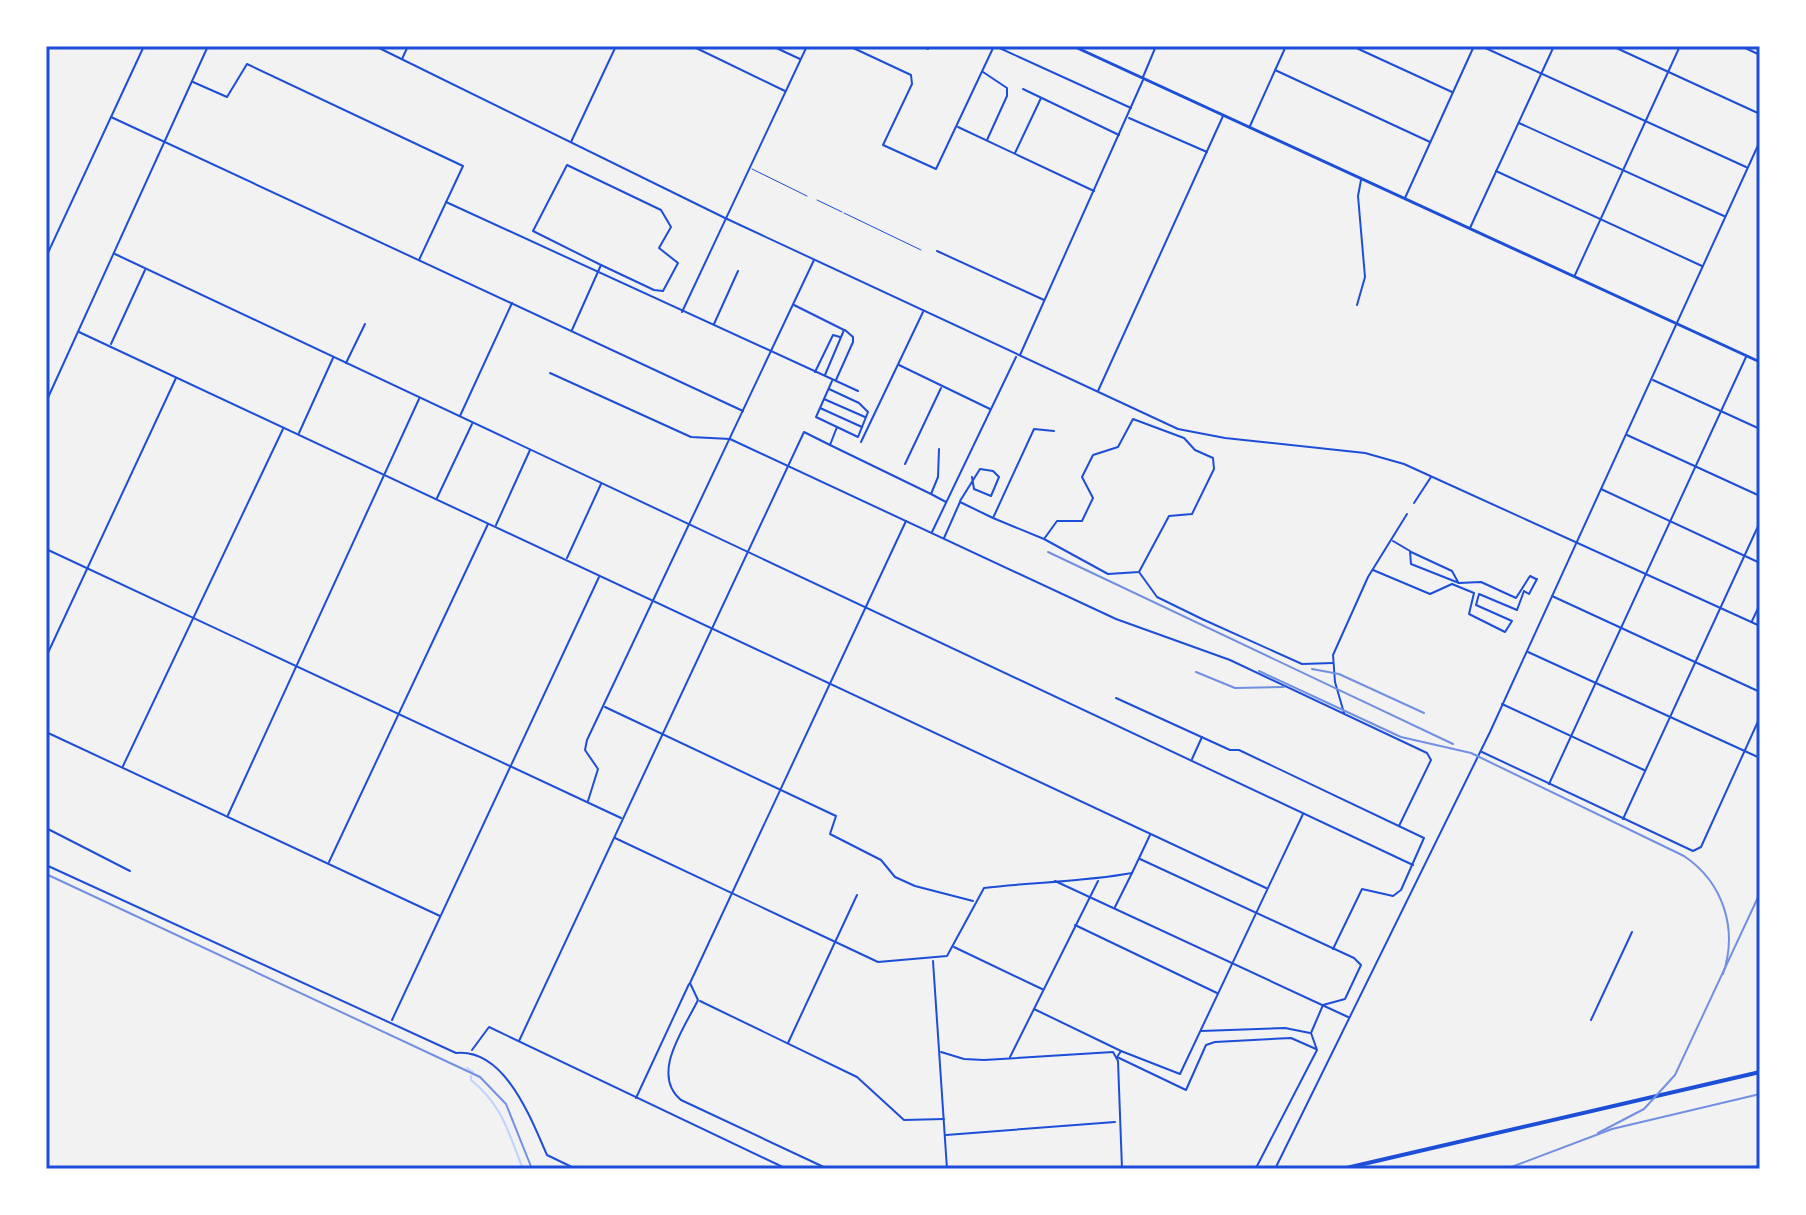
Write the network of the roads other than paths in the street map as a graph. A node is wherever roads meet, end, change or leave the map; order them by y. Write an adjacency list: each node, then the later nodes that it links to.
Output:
1 (144, 46): 41 (street)
2 (208, 46): 33 (street)
3 (375, 46): 26 (street)
4 (408, 46): 26 (street)
5 (616, 46): 51 (street)
6 (692, 46): 24 (street)
7 (706, 46): 24 (street)
8 (772, 46): 27 (street)
9 (807, 46): 27 (street)
10 (849, 46): 45 (street)
11 (922, 46): 23 (street)
12 (994, 46): 29 (street); 38 (street)
13 (1073, 46): 32 (main road)
14 (1156, 46): 32 (street)
15 (1286, 46): 28 (street)
16 (1352, 46): 36 (street)
17 (1474, 46): 36 (street)
18 (1481, 46): 31 (street)
19 (1554, 46): 31 (street)
20 (1612, 46): 30 (street)
21 (1680, 46): 30 (street)
22 (1741, 46): 25 (street)
23 (928, 49)
24 (704, 51): 35 (street)
25 (1760, 55)
26 (402, 59): 51 (street)
27 (801, 59): 35 (street)
28 (1275, 70): 46 (street); 52 (street)
29 (982, 71): 45 (street); 49 (street)
30 (1668, 72): 39 (street); 43 (street)
31 (1542, 74): 43 (street); 44 (street)
32 (1143, 78): 38 (street); 40 (main road)
33 (193, 82): 48 (street); 64 (street)
34 (1023, 89): 37 (street)
35 (786, 91): 56 (street)
36 (1453, 93): 52 (street)
37 (1041, 98): 47 (street); 54 (street)
38 (1132, 108): 42 (street)
39 (1760, 114)
40 (1224, 115): 46 (main road); 53 (street)
41 (111, 117): 48 (street); 72 (street)
42 (1128, 117): 47 (street); 53 (street)
43 (1646, 121): 55 (street); 57 (street)
44 (1519, 123): 57 (street); 58 (street)
45 (957, 127): 49 (street)
46 (1250, 127): 59 (main road)
47 (1120, 135): 60 (street)
48 (167, 141): 71 (street); 74 (street)
49 (986, 141): 54 (street)
50 (1760, 141): 55 (street)
51 (571, 142): 66 (street)
52 (1430, 142): 62 (street)
53 (1207, 152): 111 (street)
54 (1014, 154): 60 (street)
55 (1747, 167): 65 (street)
56 (749, 168): 61 (lane); 66 (street)
57 (1623, 170): 65 (street); 67 (street)
58 (1496, 171): 67 (street); 68 (street)
59 (1361, 179): 62 (main road); 84 (street)
60 (1095, 192): 81 (street)
61 (807, 196)
62 (1405, 199): 68 (main road)
63 (817, 200): 69 (lane)
64 (446, 202): 74 (street); 79 (street)
65 (1725, 217): 76 (street)
66 (725, 218): 73 (street); 86 (street)
67 (1601, 219): 76 (street); 80 (street)
68 (1470, 229): 80 (main road)
69 (921, 250)
70 (937, 251): 81 (street)
71 (115, 254): 77 (street); 92 (street)
72 (46, 257)
73 (814, 259): 83 (street); 85 (street)
74 (419, 260): 82 (street)
75 (601, 265): 75 (street); 79 (street)
76 (1703, 267): 88 (street)
77 (145, 269): 94 (street); 98 (street)
78 (738, 271): 89 (street)
79 (598, 273): 86 (street); 91 (street)
80 (1574, 277): 88 (main road)
81 (1045, 300): 96 (street)
82 (512, 303): 91 (street); 119 (street)
83 (792, 305): 90 (street); 95 (street)
84 (1357, 305)
85 (923, 311): 96 (street); 101 (street)
86 (682, 312): 89 (street)
87 (365, 324): 100 (street)
88 (1678, 324): 97 (main road); 107 (street)
89 (713, 326): 95 (street)
90 (844, 330): 93 (street); 106 (street)
91 (571, 331): 118 (street)
92 (79, 332): 94 (street); 114 (street)
93 (841, 337): 102 (street); 104 (street)
94 (110, 346): 105 (street)
95 (771, 352): 102 (street); 118 (street)
96 (1018, 355): 111 (street); 116 (street)
97 (1746, 356): 99 (main road); 117 (street)
98 (333, 357): 100 (street); 127 (street)
99 (1760, 362)
100 (346, 363): 112 (street)
101 (898, 365): 108 (street); 130 (street)
102 (815, 372): 104 (street)
103 (550, 373): 129 (street)
104 (825, 376): 106 (street)
105 (176, 377): 124 (street); 167 (street)
106 (834, 380): 109 (street); 110 (street)
107 (1653, 380): 117 (street); 128 (street)
108 (942, 386): 116 (street); 134 (street)
109 (828, 389): 113 (street); 120 (street)
110 (858, 391)
111 (1097, 392): 138 (street)
112 (419, 398): 119 (street); 137 (street)
113 (824, 399): 115 (street); 120 (street)
114 (46, 402)
115 (820, 408): 122 (street); 123 (street)
116 (991, 410): 145 (street)
117 (1719, 410): 125 (street); 135 (street)
118 (743, 411): 129 (street)
119 (459, 417): 121 (street)
120 (866, 418): 123 (street)
121 (473, 423): 133 (street); 144 (street)
122 (837, 427): 123 (street); 131 (street)
123 (862, 427)
124 (283, 428): 127 (street); 178 (street)
125 (1760, 429)
126 (1054, 431): 149 (street)
127 (298, 435): 137 (street)
128 (1627, 435): 135 (street); 141 (street)
129 (730, 439): 136 (street); 154 (street)
130 (861, 442)
131 (830, 445): 136 (street); 142 (street)
132 (939, 449): 142 (street)
133 (530, 450): 140 (street); 155 (street)
134 (905, 464)
135 (1694, 465): 143 (street); 150 (street)
136 (788, 466): 151 (street); 163 (street)
137 (385, 474): 144 (street); 187 (street)
138 (1431, 476): 147 (street); 160 (street)
139 (972, 477): 139 (street); 146 (street)
140 (602, 483): 154 (street); 165 (street)
141 (1601, 489): 150 (street); 160 (street)
142 (931, 494): 145 (street)
143 (1760, 496)
144 (437, 498): 153 (street)
145 (947, 502): 156 (street)
146 (960, 502): 149 (street); 157 (street)
147 (1414, 503)
148 (1407, 514): 159 (street)
149 (993, 518): 158 (street)
150 (1669, 520): 164 (street); 170 (street)
151 (906, 521): 156 (street); 176 (street)
152 (1760, 522): 164 (street)
153 (488, 523): 155 (street); 194 (street)
154 (690, 525): 163 (street); 174 (street)
155 (496, 526): 165 (street)
156 (932, 533): 157 (street)
157 (944, 538): 195 (street)
158 (1044, 539): 169 (street); 169 (street)
159 (1391, 540): 162 (street); 168 (street)
160 (1576, 543): 170 (street); 173 (street)
161 (46, 549): 167 (street)
162 (1410, 551): 172 (street); 172 (street)
163 (748, 552): 176 (street); 181 (street)
164 (1745, 555): 166 (street); 177 (street)
165 (567, 559): 171 (street)
166 (1760, 563)
167 (87, 568): 178 (street); 184 (street)
168 (1373, 570): 172 (street); 186 (street)
169 (1139, 572): 186 (street)
170 (1645, 574): 177 (street); 182 (street)
171 (599, 576): 174 (street); 206 (street)
172 (1459, 583)
173 (1552, 596): 182 (street); 183 (street)
174 (654, 601): 181 (street); 193 (street)
175 (1760, 604): 179 (street)
176 (867, 608): 189 (street); 205 (street)
177 (1720, 608): 179 (street); 185 (street)
178 (192, 618): 187 (street); 207 (street)
179 (1752, 622): 180 (street)
180 (1760, 626)
181 (712, 628): 189 (street); 199 (street)
182 (1620, 628): 185 (street); 188 (street)
183 (1526, 651): 188 (street); 192 (street)
184 (46, 657)
185 (1695, 662): 190 (street); 196 (street)
186 (1333, 663): 195 (street)
187 (295, 666): 194 (street); 213 (street)
188 (1595, 682): 196 (street); 200 (street)
189 (831, 683): 210 (street); 218 (street)
190 (1760, 692)
191 (1116, 698): 201 (street)
192 (1502, 704): 200 (street); 202 (street)
193 (604, 706): 199 (street); 211 (street)
194 (398, 714): 206 (street); 221 (street)
195 (1344, 714): 216 (street)
196 (1670, 717): 203 (street); 208 (street)
197 (1760, 717): 203 (street)
198 (46, 732): 207 (street)
199 (662, 735): 210 (street); 214 (street)
200 (1571, 736): 208 (street); 209 (street)
201 (1202, 737): 205 (street); 216 (street)
202 (1481, 751): 209 (street); 249 (street)
203 (1745, 751): 204 (street); 215 (street)
204 (1760, 758)
205 (1192, 760): 212 (street)
206 (510, 766): 211 (street); 235 (street)
207 (123, 768): 213 (street)
208 (1646, 770): 215 (street)
209 (1549, 784): 215 (street)
210 (780, 789): 229 (street); 232 (street)
211 (587, 802): 214 (street)
212 (1303, 813): 223 (street); 228 (street)
213 (228, 815): 221 (street)
214 (623, 819): 219 (street)
215 (1623, 819)
216 (1399, 826): 223 (street)
217 (46, 828): 224 (street)
218 (1151, 832): 220 (street); 228 (street)
219 (613, 838): 229 (street); 254 (street)
220 (1139, 858): 225 (street); 234 (street)
221 (328, 863): 235 (street)
222 (46, 865): 251 (street)
223 (1413, 865): 240 (street)
224 (130, 871)
225 (1132, 873): 227 (street); 233 (street)
226 (1050, 879): 227 (street); 231 (street); 232 (street)
227 (1100, 879): 231 (street)
228 (1266, 888): 234 (street)
229 (732, 894): 238 (street); 243 (street)
230 (857, 895): 238 (street)
231 (1087, 896): 233 (street); 236 (street)
232 (973, 901): 239 (street)
233 (1115, 908): 242 (street)
234 (1255, 912): 240 (street); 242 (street)
235 (440, 916): 251 (street)
236 (1074, 925): 244 (street); 245 (street)
237 (1632, 932): 250 (street)
238 (835, 942): 241 (street); 255 (street)
239 (953, 946): 241 (street); 244 (street)
240 (1333, 949): 247 (street)
241 (933, 960): 259 (street)
242 (1231, 962): 245 (street); 247 (street)
243 (690, 983): 246 (street); 263 (street)
244 (1042, 990): 248 (street)
245 (1217, 993): 252 (street)
246 (698, 1000): 255 (street); 269 (street)
247 (1323, 1005): 249 (street); 253 (street)
248 (1034, 1009): 257 (street); 261 (street)
249 (1348, 1017): 273 (street)
250 (1591, 1020)
251 (391, 1022): 258 (street)
252 (1200, 1031): 253 (street); 257 (street)
253 (1311, 1033): 256 (street)
254 (519, 1041): 258 (street); 263 (street)
255 (788, 1045): 264 (street)
256 (1317, 1050): 260 (street); 272 (street)
257 (1121, 1051): 260 (street)
258 (471, 1052): 267 (street)
259 (941, 1052): 261 (street); 264 (street)
260 (1117, 1057): 261 (street); 265 (street)
261 (1009, 1058)
262 (1760, 1072): 274 (main road)
263 (636, 1098): 268 (street)
264 (944, 1119): 266 (street)
265 (1117, 1122): 266 (street); 271 (street)
266 (945, 1135): 270 (street)
267 (576, 1169)
268 (787, 1169)
269 (828, 1169)
270 (947, 1169)
271 (1122, 1169)
272 (1254, 1169)
273 (1275, 1169)
274 (1342, 1169)

